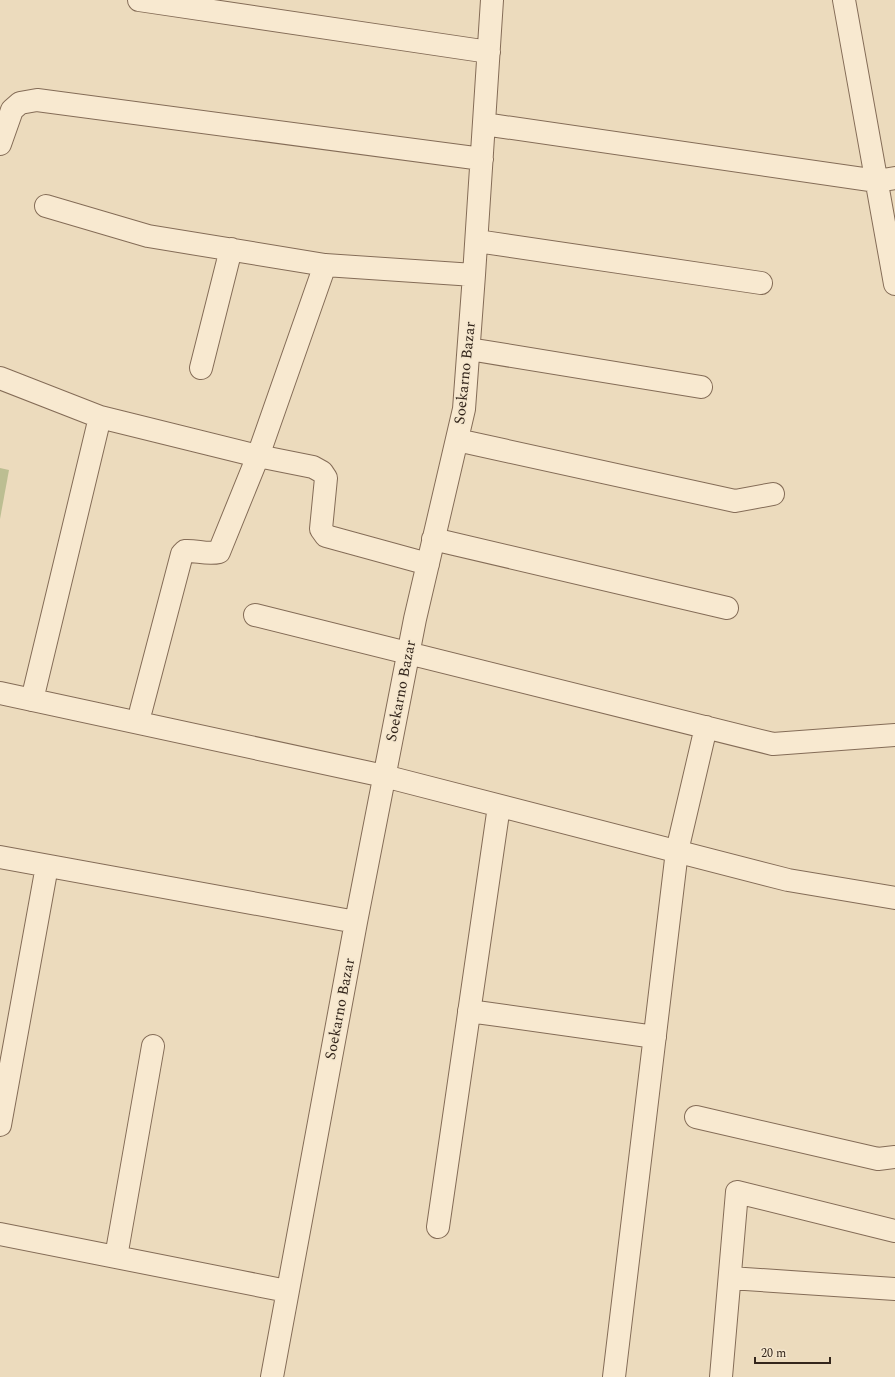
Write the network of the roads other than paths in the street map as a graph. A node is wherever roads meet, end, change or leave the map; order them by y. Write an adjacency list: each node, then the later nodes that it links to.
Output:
1 (139, 0): 4 (street)
2 (492, 0): 4 (street, Soekarno Bazar)
3 (844, 0): 8 (street)
4 (489, 52): 5 (street, Soekarno Bazar)
5 (484, 124): 7 (street, Soekarno Bazar); 8 (street)
6 (0, 144): 7 (street)
7 (482, 159): 10 (street, Soekarno Bazar)
8 (886, 180): 15 (street)
9 (46, 206): 11 (street)
10 (477, 241): 13 (street, Soekarno Bazar); 14 (street)
11 (231, 249): 12 (street); 17 (street)
12 (325, 265): 13 (street); 22 (street)
13 (474, 275): 16 (street, Soekarno Bazar)
14 (761, 283)
15 (895, 284)
16 (468, 349): 19 (street); 21 (street, Soekarno Bazar)
17 (200, 368)
18 (0, 378): 20 (street)
19 (700, 387)
20 (100, 417): 22 (street); 30 (street)
21 (457, 440): 23 (street); 24 (street, Soekarno Bazar)
22 (258, 456): 25 (street); 31 (street)
23 (773, 494)
24 (434, 540): 25 (street, Soekarno Bazar); 26 (street)
25 (428, 564): 28 (street, Soekarno Bazar)
26 (727, 608)
27 (255, 616): 28 (street)
28 (408, 653): 32 (street); 34 (street, Soekarno Bazar)
29 (0, 693): 30 (street)
30 (32, 700): 34 (street)
31 (141, 710)
32 (706, 727): 33 (street); 36 (street)
33 (895, 736)
34 (384, 776): 35 (street); 40 (street, Soekarno Bazar)
35 (499, 806): 36 (street); 41 (street)
36 (678, 851): 39 (street); 42 (street)
37 (0, 857): 38 (street)
38 (47, 866): 40 (street); 45 (street)
39 (895, 898)
40 (356, 922): 53 (street, Soekarno Bazar)
41 (469, 1011): 42 (street); 47 (street)
42 (655, 1037): 55 (street)
43 (153, 1046): 50 (street)
44 (696, 1117): 46 (street)
45 (0, 1125)
46 (895, 1156)
47 (438, 1227)
48 (895, 1231): 51 (street)
49 (0, 1234): 50 (street)
50 (116, 1257): 53 (street)
51 (730, 1278): 52 (street); 56 (street)
52 (895, 1288)
53 (287, 1291): 54 (street, Soekarno Bazar)
54 (272, 1377)
55 (614, 1377)
56 (722, 1377)

